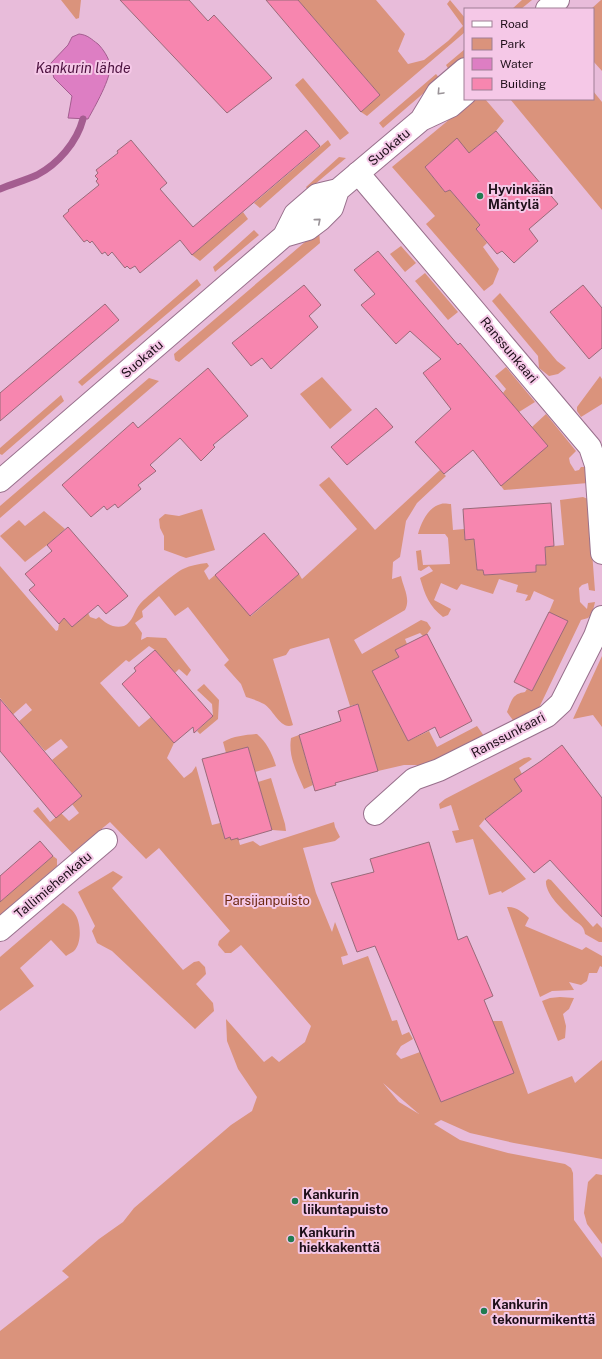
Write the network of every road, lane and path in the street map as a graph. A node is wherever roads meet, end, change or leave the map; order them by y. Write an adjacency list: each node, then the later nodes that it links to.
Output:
1 (558, 0): 2 (street)
2 (548, 8)
3 (464, 70): 5 (street, Suokatu, one-way to 5)
4 (464, 95): 5 (street, Suokatu)
5 (421, 120): 6 (street, Suokatu)
6 (358, 173): 7 (street, Suokatu); 8 (street, Ranssunkaari)
7 (0, 481)
8 (602, 553)
9 (602, 617): 10 (street, Ranssunkaari)
10 (375, 814)
11 (106, 840): 12 (street, Tallimiehenkatu)
12 (0, 930)

